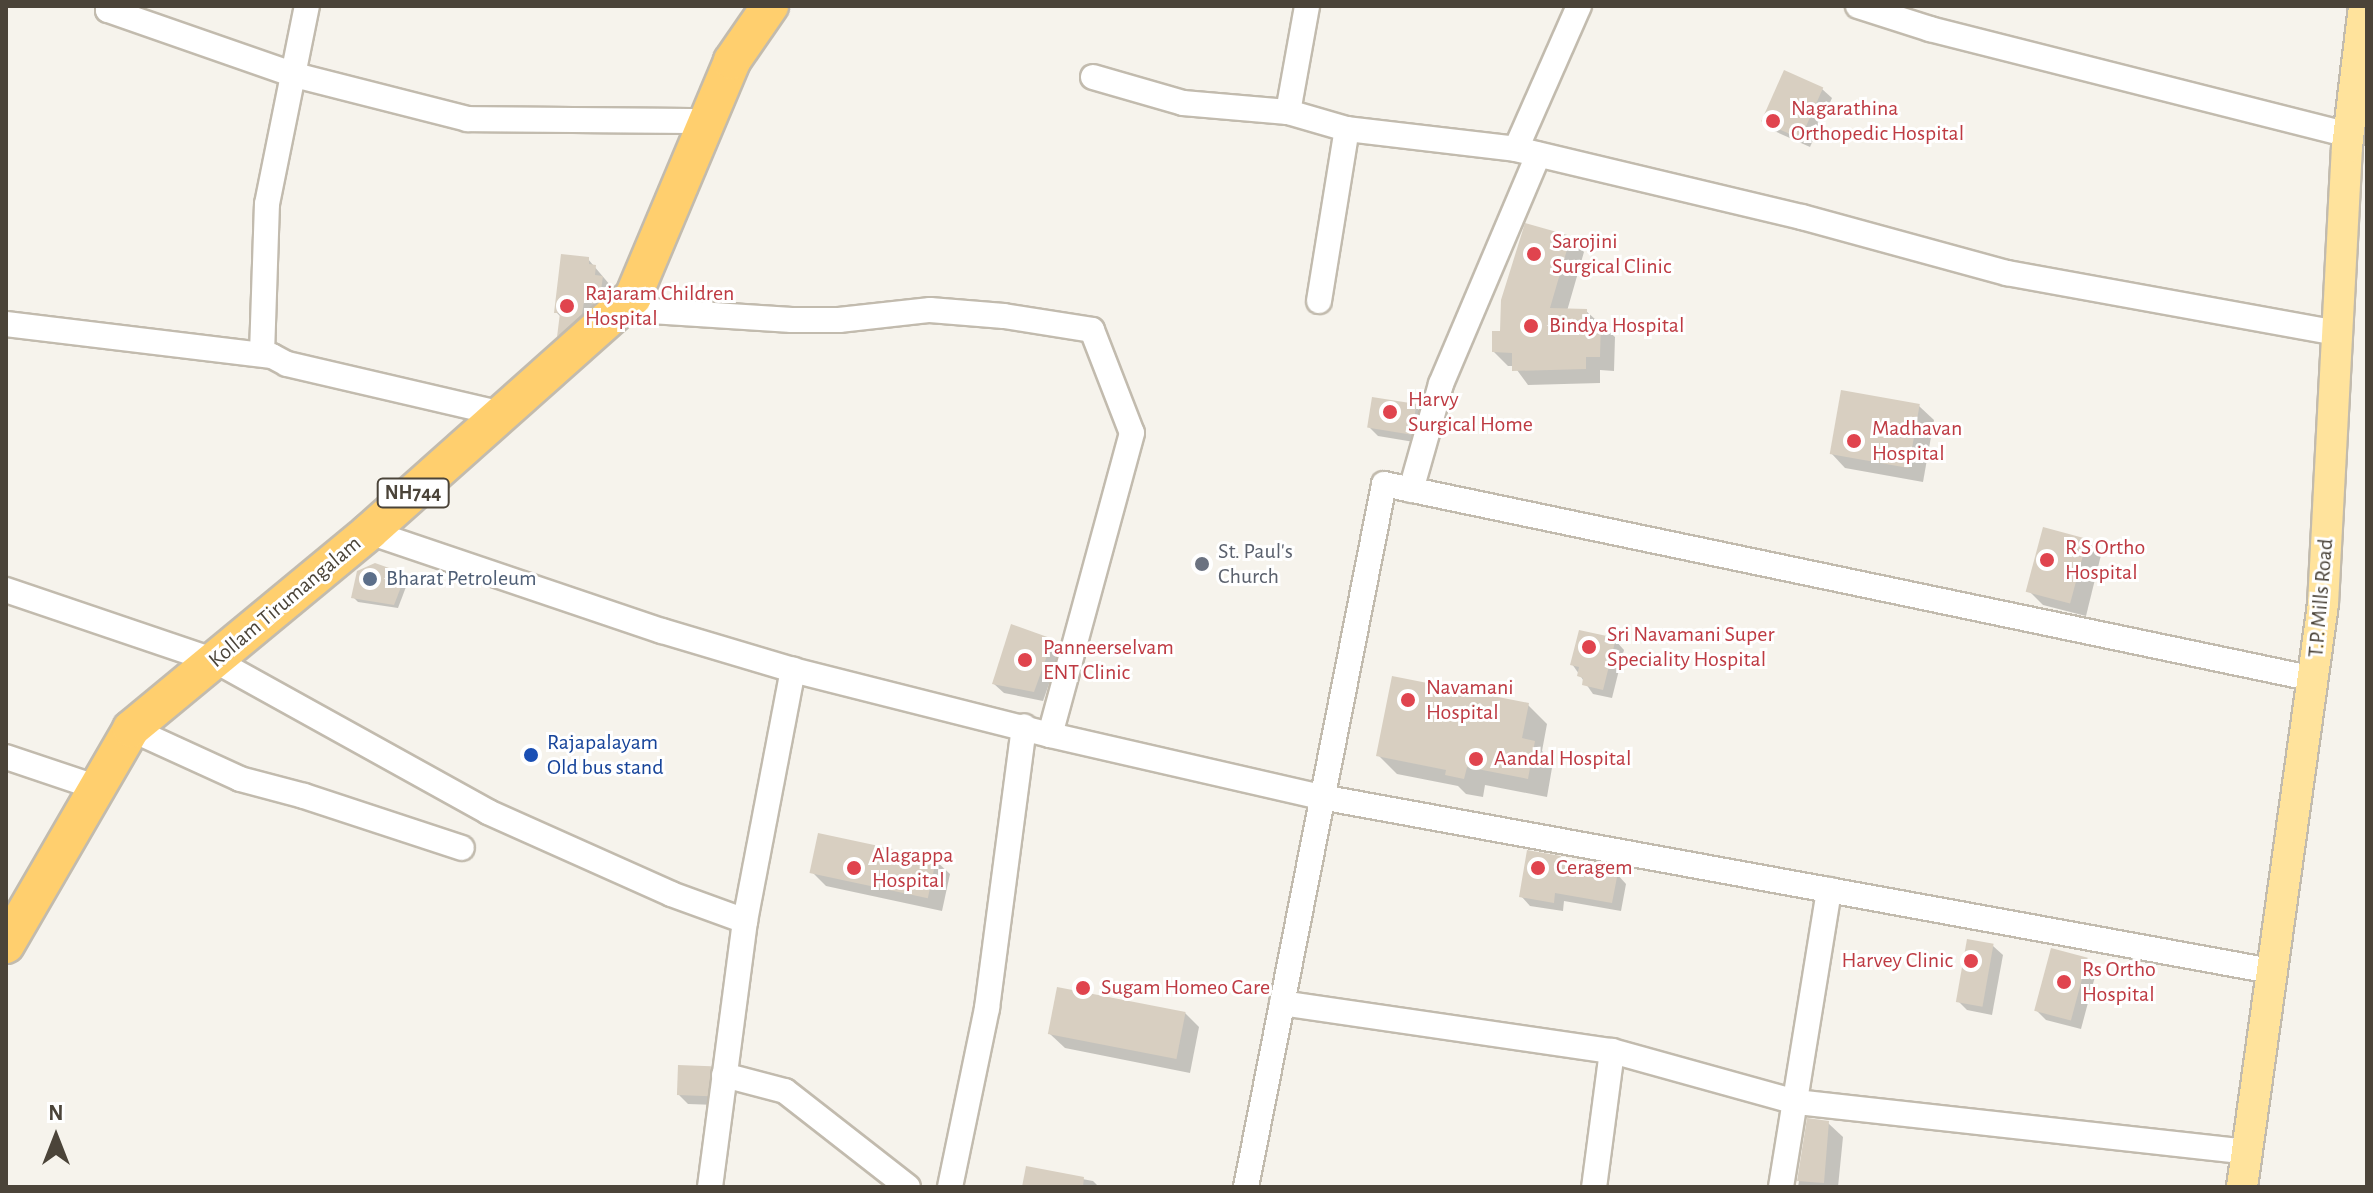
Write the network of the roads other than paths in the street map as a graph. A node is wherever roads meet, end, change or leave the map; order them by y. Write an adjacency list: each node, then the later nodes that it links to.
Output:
1 (108, 6): 8 (street)
2 (307, 6): 8 (street)
3 (770, 6): 11 (highway, Kollam Tirumangalam / NH744)
4 (1307, 6): 10 (street)
5 (1579, 6): 14 (street)
6 (1858, 6): 13 (street)
7 (2364, 6): 13 (main road, T.P. Mills Road)
8 (295, 75): 11 (street); 19 (street)
9 (1093, 77): 10 (street)
10 (1288, 112): 12 (street)
11 (708, 121): 16 (highway, Kollam Tirumangalam / NH744)
12 (1347, 129): 14 (street); 15 (street)
13 (2349, 135): 18 (main road, T.P. Mills Road)
14 (1527, 152): 18 (street); 21 (street)
15 (1319, 301)
16 (620, 309): 20 (highway, Kollam Tirumangalam / NH744); 29 (street)
17 (6, 324): 19 (street)
18 (2336, 333): 26 (main road, T.P. Mills Road)
19 (262, 354): 20 (street)
20 (502, 414): 22 (highway, Kollam Tirumangalam / NH744)
21 (1411, 490): 26 (street); 32 (street)
22 (369, 532): 24 (highway, Kollam Tirumangalam / NH744); 25 (street)
23 (6, 590): 24 (street)
24 (216, 661): 28 (highway, Kollam Tirumangalam / NH744); 35 (street)
25 (793, 670): 27 (street); 35 (street)
26 (2314, 679): 37 (main road, T.P. Mills Road)
27 (1024, 726): 29 (street); 45 (street)
28 (131, 729): 31 (highway, Kollam Tirumangalam / NH744); 33 (street)
29 (1050, 735): 32 (street)
30 (6, 757): 31 (street)
31 (98, 788): 36 (highway, Kollam Tirumangalam / NH744)
32 (1321, 797): 34 (street); 38 (street)
33 (462, 848)
34 (1829, 890): 37 (street); 41 (street)
35 (745, 921): 40 (street)
36 (6, 945)
37 (2271, 971): 42 (main road, T.P. Mills Road)
38 (1282, 1003): 39 (street); 46 (street)
39 (1612, 1051): 41 (street); 47 (street)
40 (724, 1075): 43 (street); 44 (street)
41 (1796, 1102): 42 (street); 48 (street)
42 (2249, 1152): 49 (main road, T.P. Mills Road)
43 (710, 1187)
44 (908, 1187)
45 (950, 1187)
46 (1246, 1187)
47 (1594, 1187)
48 (1781, 1187)
49 (2242, 1187)

